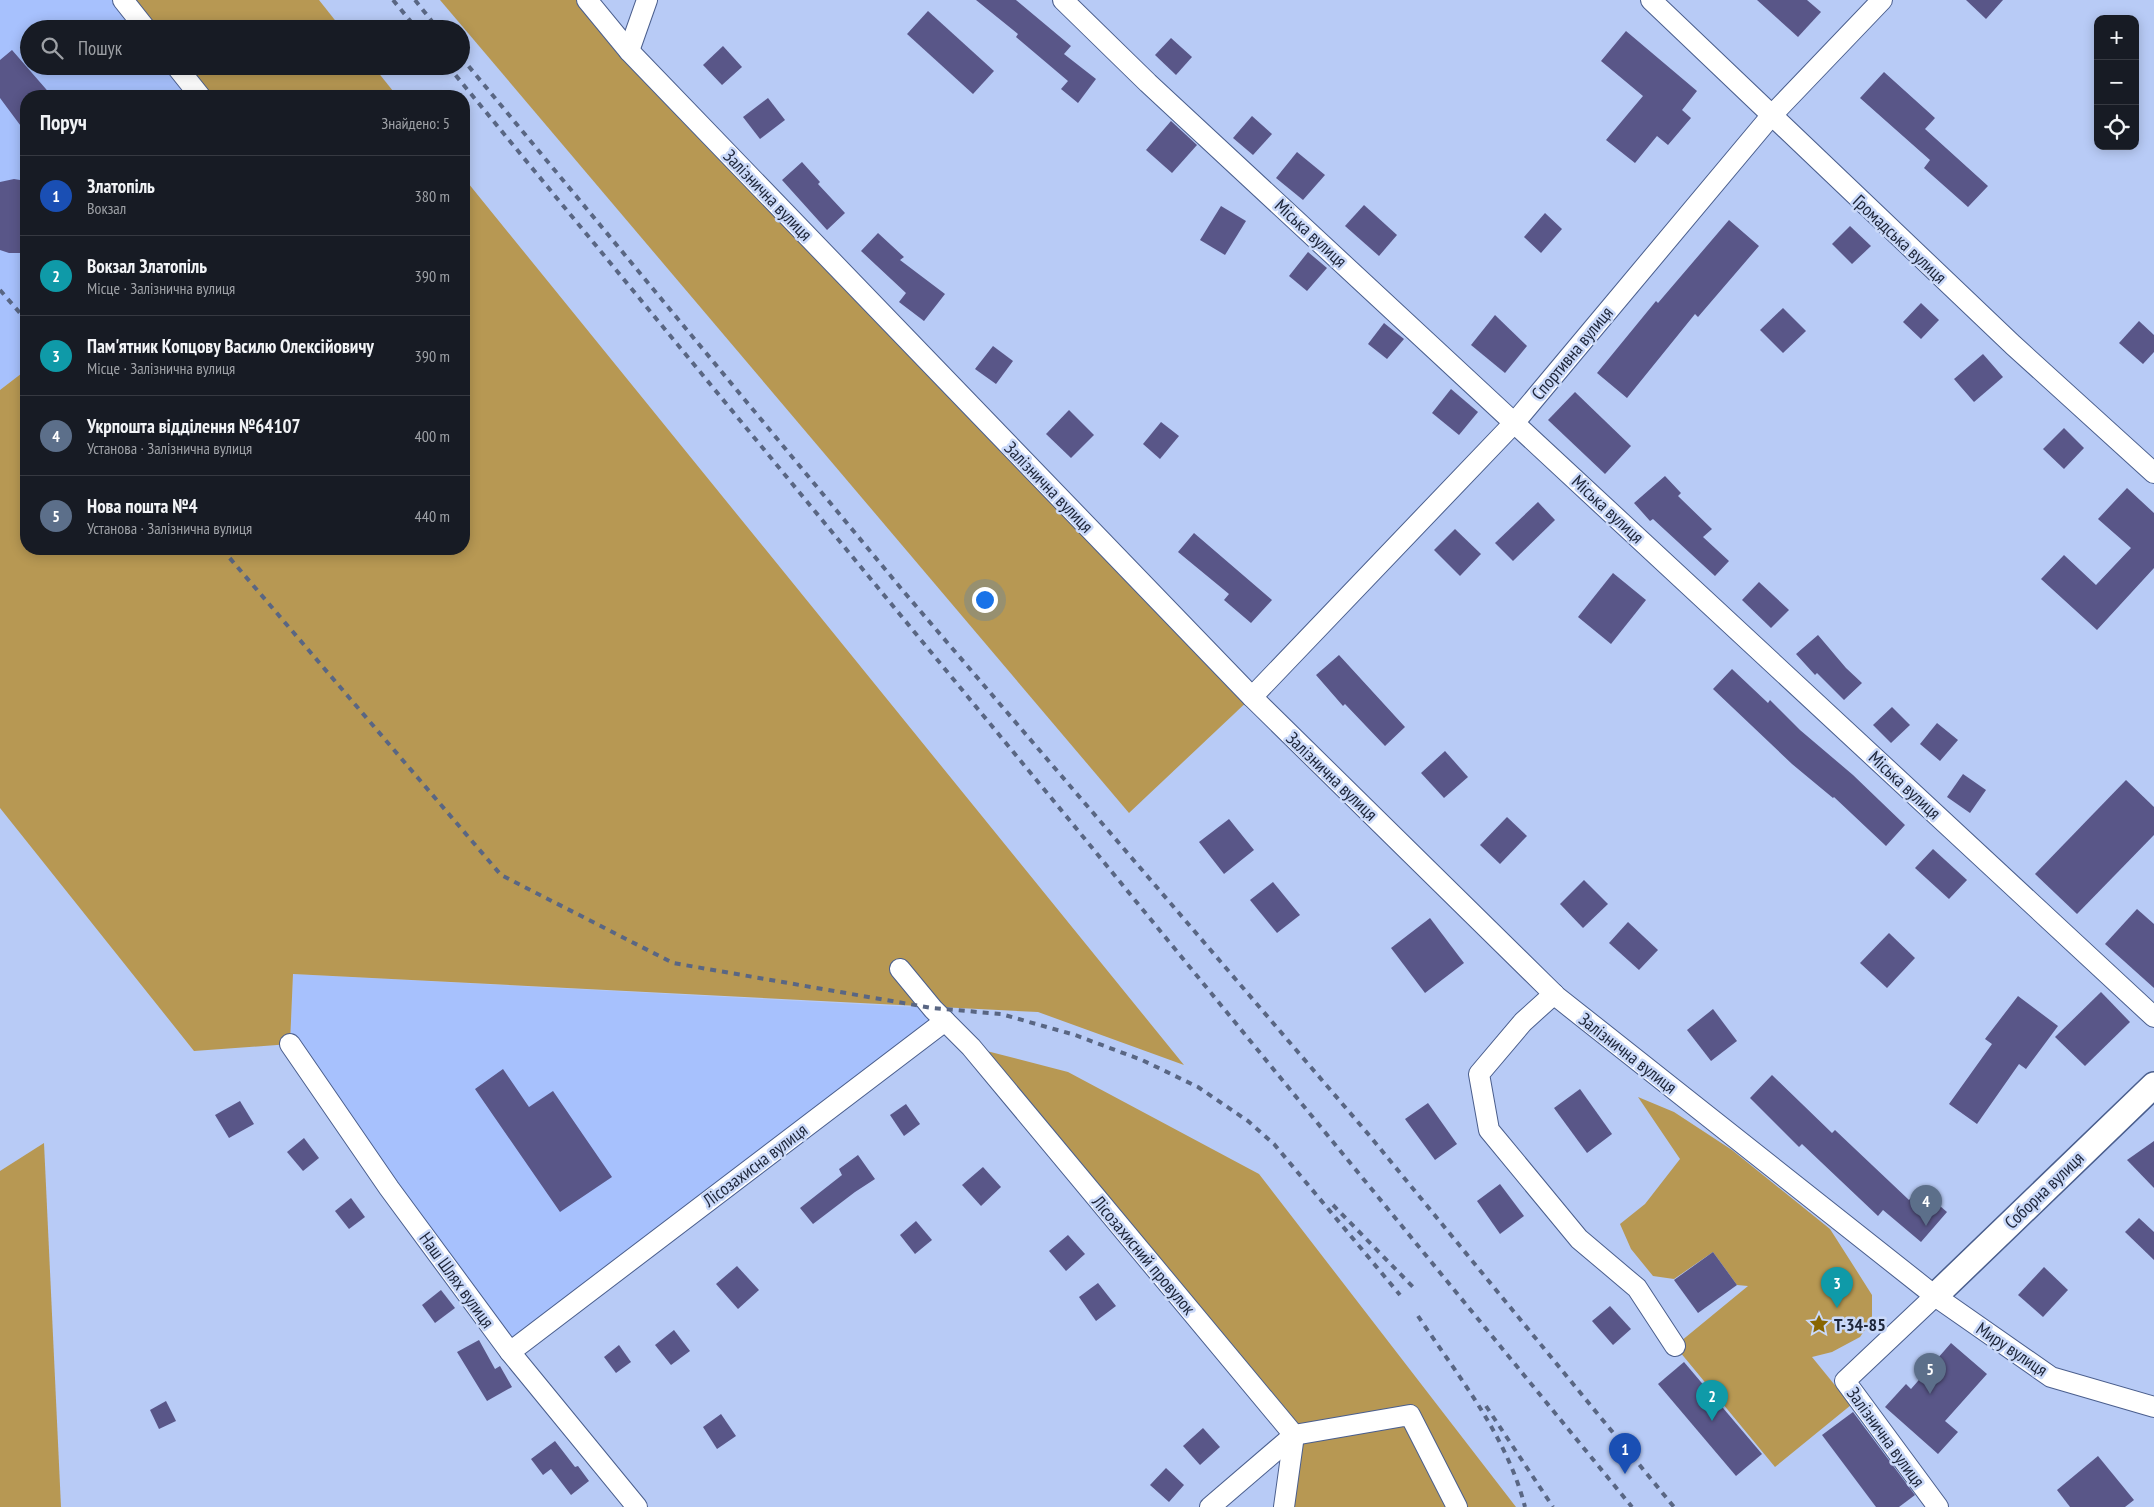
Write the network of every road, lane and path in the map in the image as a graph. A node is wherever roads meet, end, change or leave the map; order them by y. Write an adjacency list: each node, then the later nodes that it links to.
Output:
1 (123, 0): 7 (street)
2 (587, 0): 8 (street, Залізнична вулиця)
3 (647, 0): 8 (street)
4 (1063, 0): 12 (street, Міська вулиця)
5 (1651, 0): 11 (street, Громадська вулиця)
6 (1882, 0): 11 (street, Спортивна вулиця)
7 (139, 20)
8 (629, 51): 14 (street, Залізнична вулиця)
9 (183, 75): 10 (street)
10 (195, 90)
11 (1771, 116): 12 (street, Спортивна вулиця); 13 (street, Громадська вулиця)
12 (1515, 422): 14 (street, Спортивна вулиця); 17 (street, Міська вулиця)
13 (2154, 473)
14 (1252, 698): 16 (street, Залізнична вулиця)
15 (900, 969): 18 (street)
16 (1554, 994): 21 (street, Залізнична вулиця); 22 (street)
17 (2154, 1017)
18 (945, 1021): 23 (street, Лісозахисна вулиця); 25 (street, Лісозахисний провулок)
19 (290, 1044): 23 (street, Наш Шлях вулиця)
20 (2154, 1085): 21 (street, Соборна вулиця)
21 (1935, 1296): 24 (street, Миру вулиця); 30 (street, Залізнична вулиця)
22 (1675, 1346)
23 (510, 1352): 26 (street, Наш Шлях вулиця)
24 (2154, 1407)
25 (1294, 1435): 27 (street); 28 (street); 29 (street)
26 (637, 1507)
27 (1210, 1507)
28 (1284, 1507)
29 (1457, 1507)
30 (1938, 1507)

